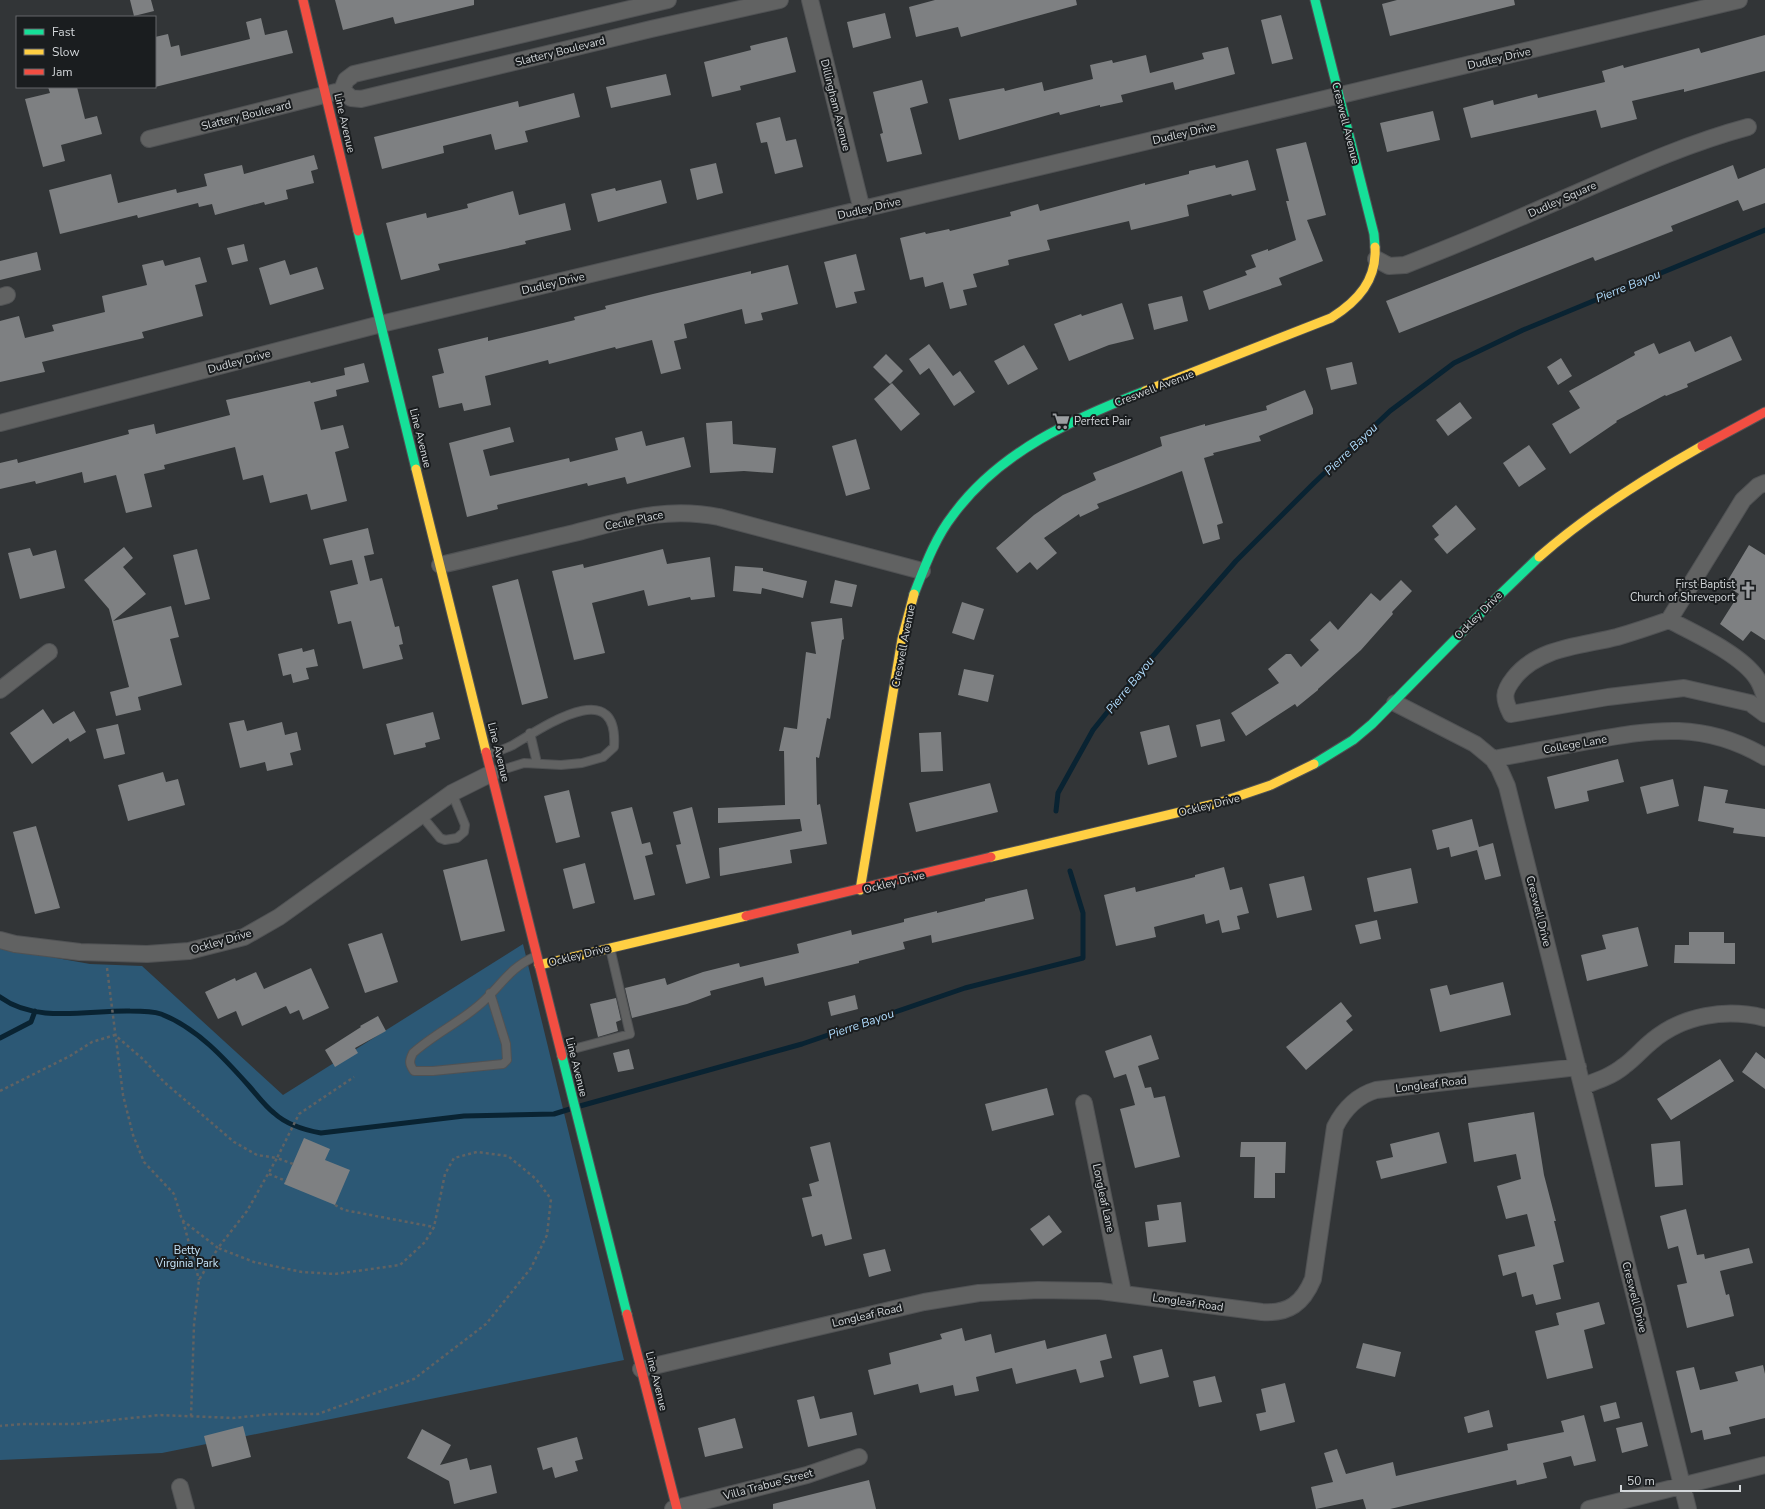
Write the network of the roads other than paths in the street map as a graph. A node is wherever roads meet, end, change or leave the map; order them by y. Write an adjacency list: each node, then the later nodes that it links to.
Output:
1 (303, 0): 8 (street, Line Avenue)
2 (668, 0): 7 (street)
3 (780, 0): 7 (street, Slattery Boulevard)
4 (810, 0): 12 (street, Dillingham Avenue)
5 (1315, 0): 9 (street, Creswell Avenue)
6 (1739, 0): 9 (street, Dudley Drive)
7 (342, 90): 8 (street, Slattery Boulevard)
8 (326, 94): 11 (street, Slattery Boulevard); 14 (street, Line Avenue)
9 (1339, 96): 12 (street, Dudley Drive); 13 (street, Creswell Avenue)
10 (1748, 127): 13 (street, Dudley Square)
11 (150, 139)
12 (862, 210): 14 (street, Dudley Drive)
13 (1376, 260): 19 (street, Creswell Avenue)
14 (381, 324): 16 (street, Dudley Drive); 18 (street, Line Avenue)
15 (1765, 412): 24 (street, Ockley Drive)
16 (0, 423)
17 (1765, 483): 20 (street)
18 (440, 565): 19 (street, Cecile Place); 28 (street, Line Avenue)
19 (922, 571): 34 (street, Creswell Avenue)
20 (1669, 620): 23 (street); 25 (street)
21 (50, 652): 22 (street)
22 (0, 690)
23 (1765, 697)
24 (1395, 703): 29 (street); 34 (street, Ockley Drive)
25 (1765, 714)
26 (530, 733): 28 (lane); 30 (lane); 30 (lane)
27 (1763, 752): 29 (street, College Lane)
28 (487, 755): 31 (street, Line Avenue)
29 (1493, 759): 42 (street, Creswell Drive)
30 (537, 762): 31 (lane)
31 (492, 773): 32 (street, Ockley Drive); 37 (street, Line Avenue)
32 (452, 793): 33 (street, Ockley Drive); 33 (lane)
33 (421, 815): 35 (street, Ockley Drive)
34 (860, 890): 36 (street, Ockley Drive)
35 (0, 940)
36 (610, 948): 38 (street, Ockley Drive); 41 (lane)
37 (537, 956): 38 (street, Line Avenue); 39 (lane)
38 (539, 965): 41 (street, Line Avenue)
39 (490, 993): 39 (lane)
40 (1765, 1018): 43 (street)
41 (561, 1052): 46 (street, Line Avenue)
42 (1578, 1067): 43 (street); 45 (street, Longleaf Road)
43 (1583, 1086): 49 (street, Creswell Drive)
44 (1084, 1103): 45 (street, Longleaf Lane)
45 (1123, 1293): 46 (street, Longleaf Road)
46 (641, 1368): 52 (street, Line Avenue)
47 (859, 1457): 52 (street, Villa Trabue Street)
48 (1765, 1465): 49 (street)
49 (1682, 1485): 53 (street); 54 (street, Creswell Drive)
50 (180, 1487): 51 (street)
51 (186, 1509)
52 (676, 1509)
53 (1588, 1509)
54 (1688, 1509)

